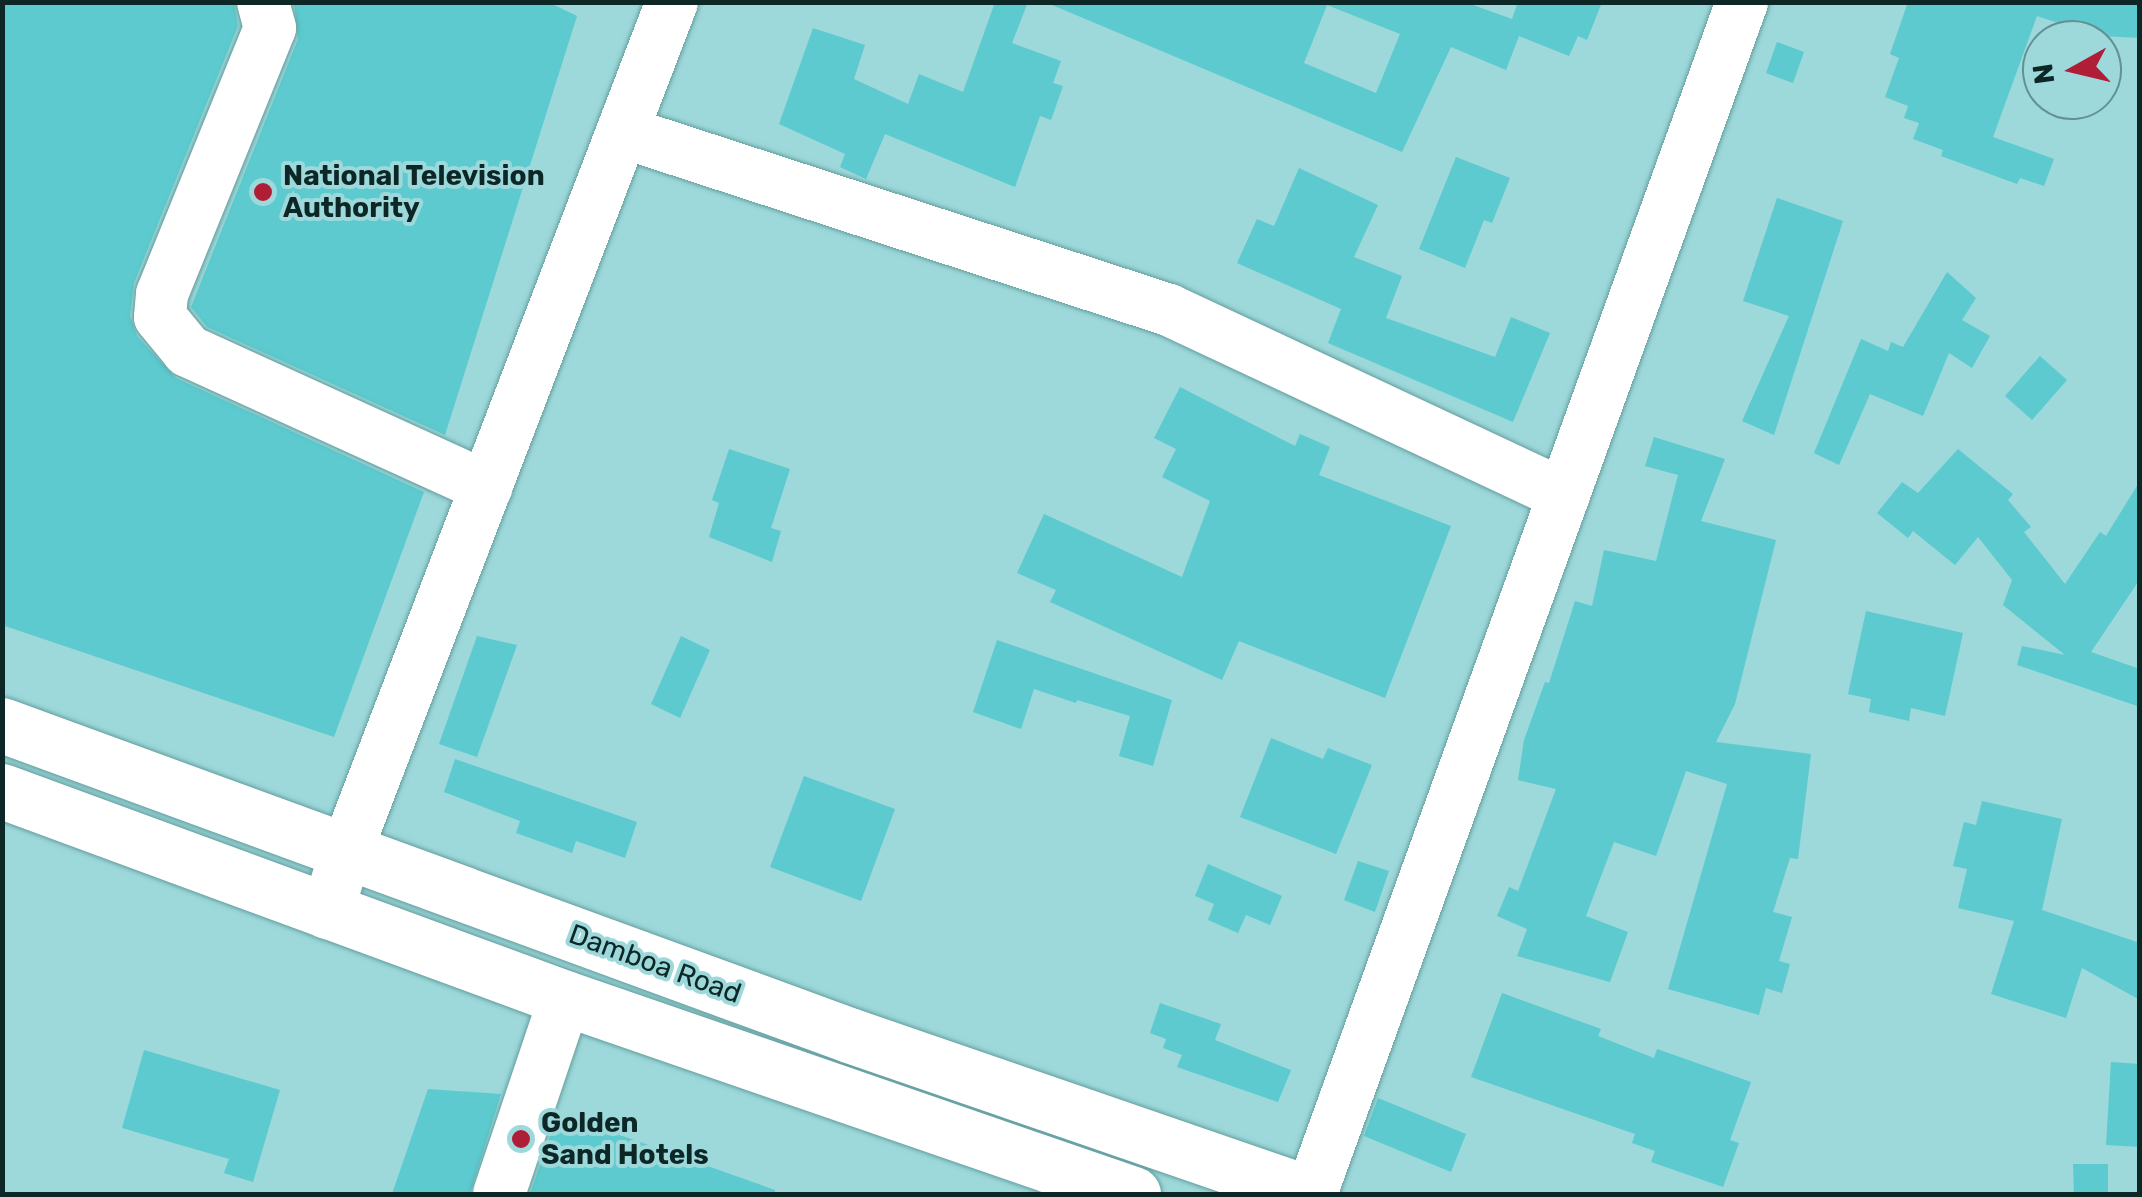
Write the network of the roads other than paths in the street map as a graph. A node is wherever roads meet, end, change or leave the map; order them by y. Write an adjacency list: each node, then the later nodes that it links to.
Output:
1 (263, 2): 5 (street)
2 (672, 2): 4 (street)
3 (1742, 2): 6 (street)
4 (622, 132): 5 (street); 6 (street)
5 (486, 487): 9 (street)
6 (1564, 495): 14 (street)
7 (2, 726): 9 (main road, Damboa Road)
8 (2, 790): 10 (main road)
9 (346, 852): 10 (street); 14 (main road, Damboa Road)
10 (327, 912): 11 (main road)
11 (565, 998): 12 (street); 13 (main road)
12 (500, 1194)
13 (1133, 1194)
14 (1311, 1194)

